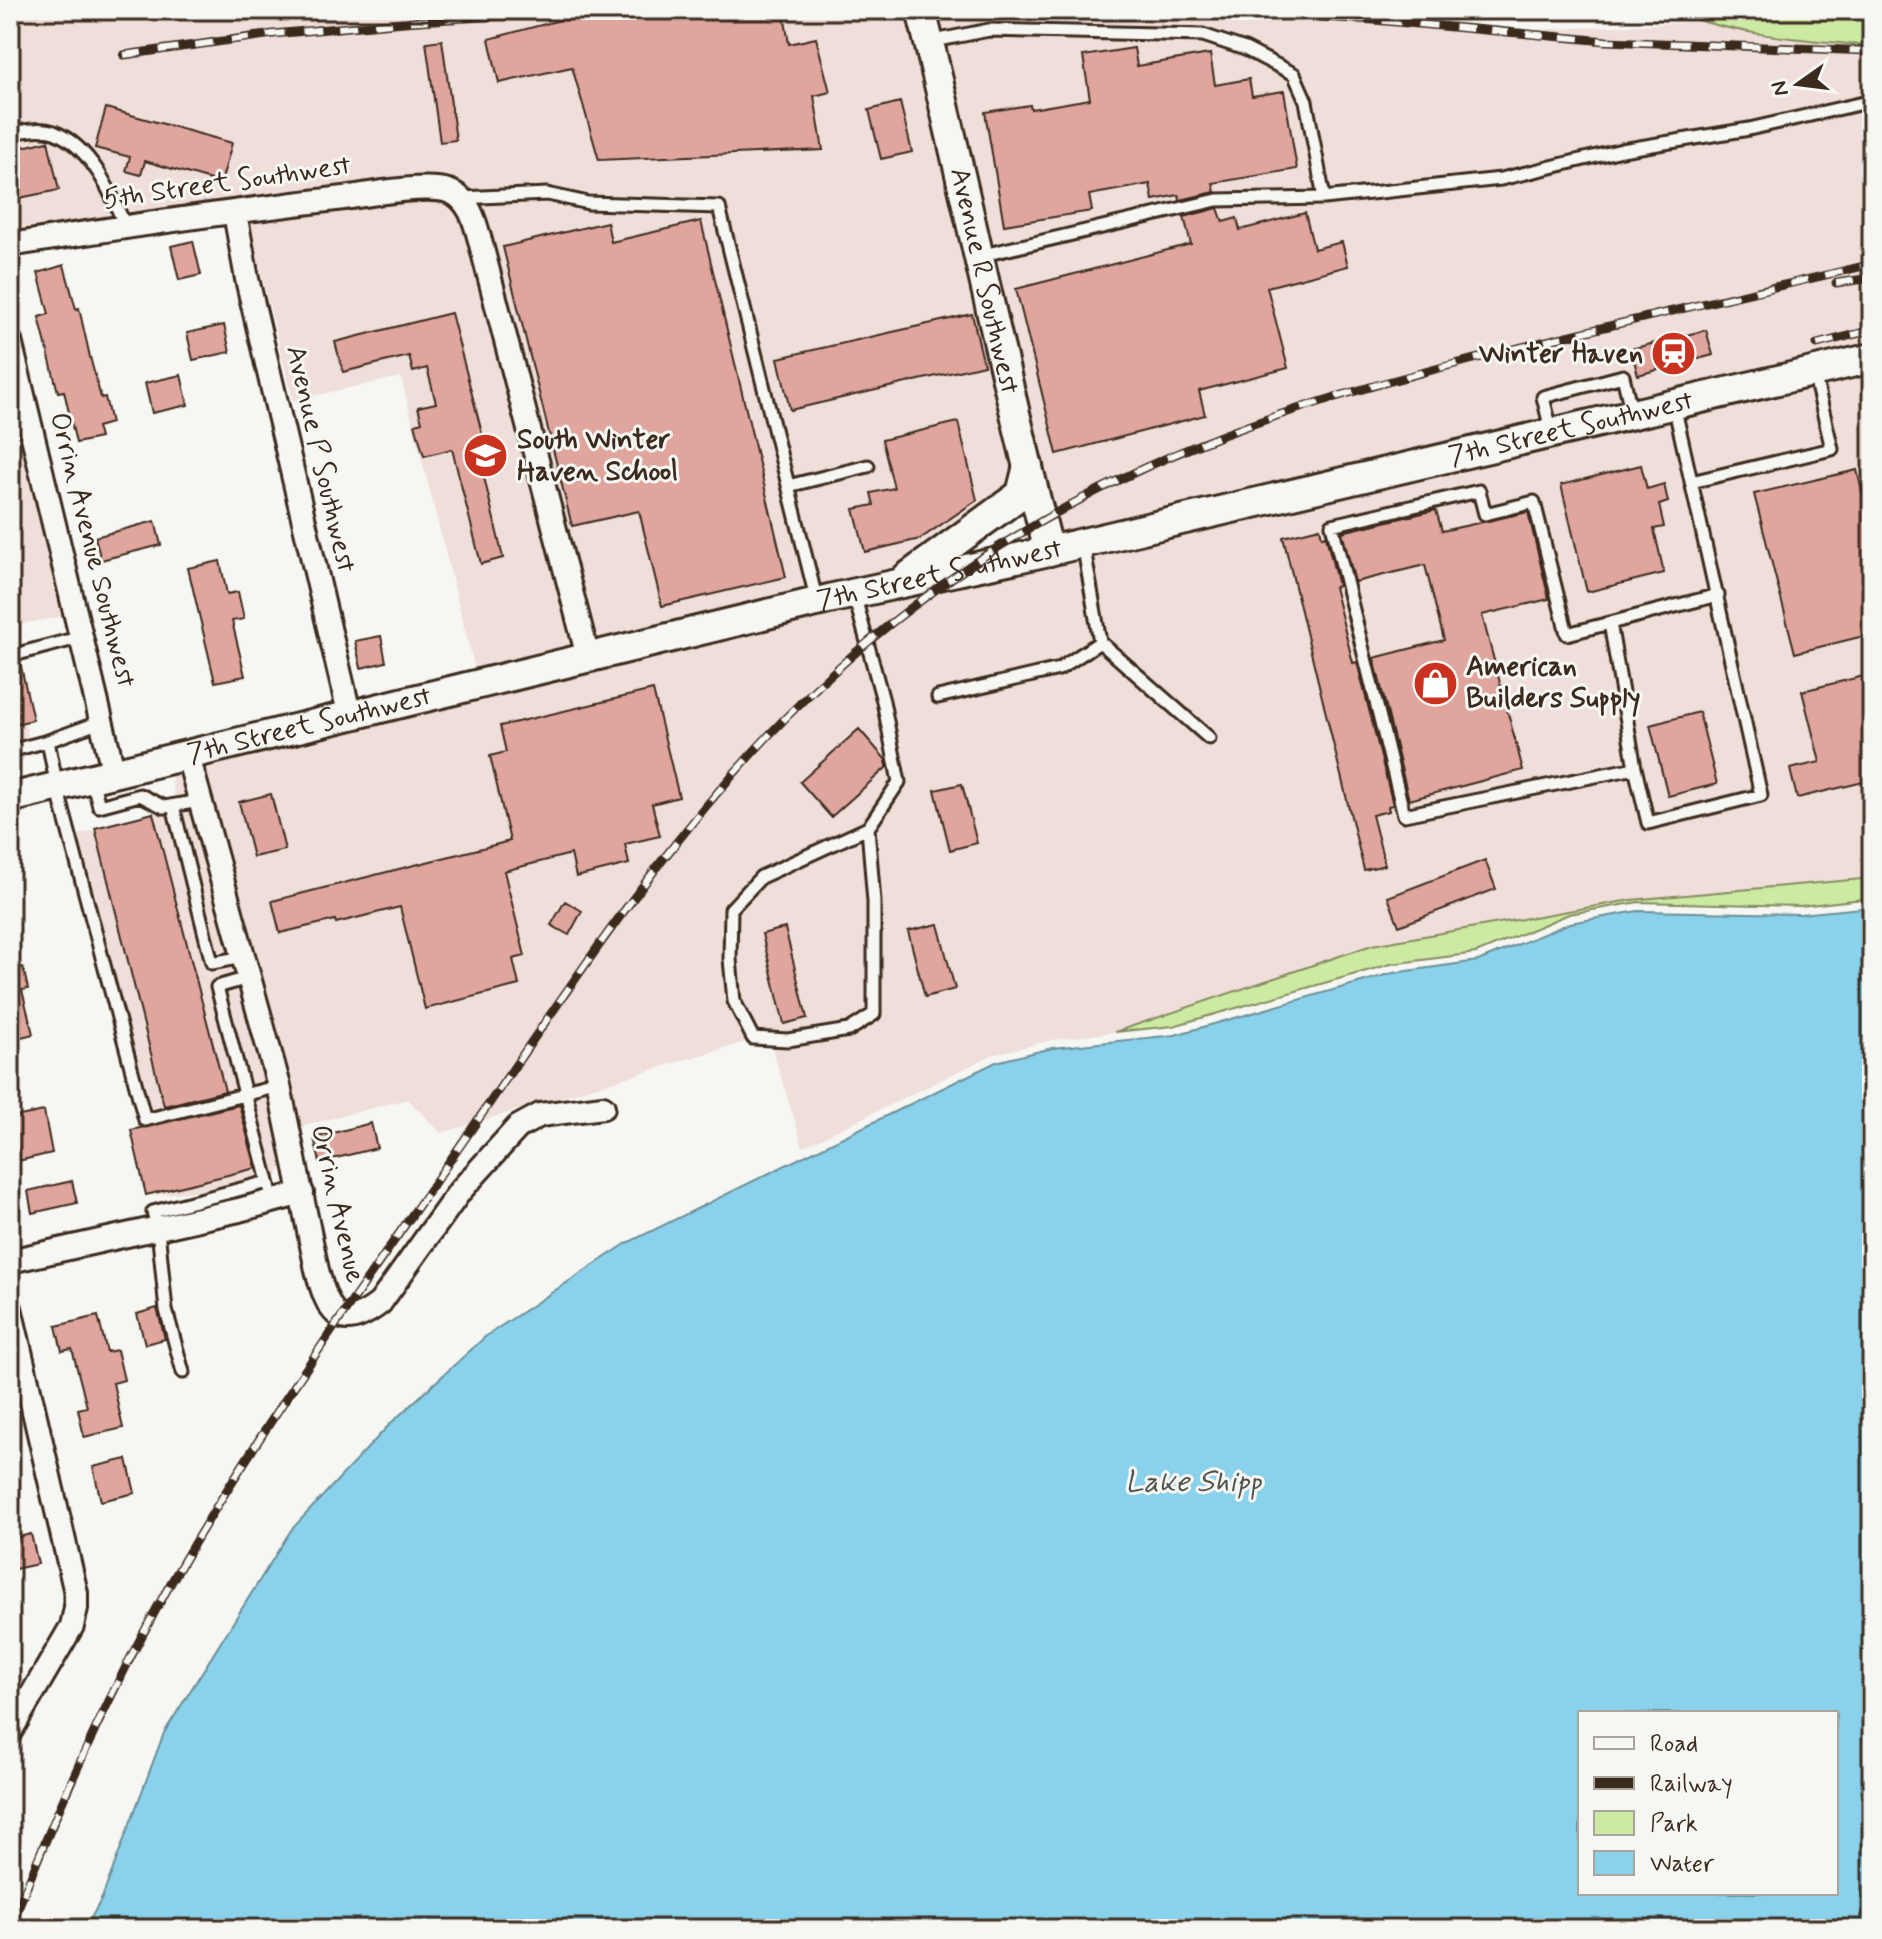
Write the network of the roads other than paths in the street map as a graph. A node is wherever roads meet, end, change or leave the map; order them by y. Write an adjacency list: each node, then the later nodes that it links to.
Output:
1 (921, 10): 2 (street, Avenue R Southwest)
2 (929, 42): 6 (lane); 10 (street, Avenue R Southwest)
3 (1872, 101): 6 (lane)
4 (10, 133): 8 (lane)
5 (457, 196): 7 (street, 5th Street Southwest); 20 (lane); 31 (street)
6 (1324, 198): 10 (lane)
7 (235, 213): 8 (street, 5th Street Southwest); 33 (street, Avenue P Southwest)
8 (125, 226): 9 (street, 5th Street Southwest)
9 (10, 245)
10 (979, 256): 18 (street, Avenue R Southwest)
11 (10, 341): 28 (street, Orrin Avenue Southwest)
12 (1872, 358): 13 (street, 7th Street Southwest)
13 (1814, 373): 14 (street, 7th Street Southwest); 19 (lane)
14 (1674, 405): 15 (street, 7th Street Southwest); 19 (lane)
15 (1632, 416): 16 (street, 7th Street Southwest); 16 (lane)
16 (1552, 434): 21 (street, 7th Street Southwest)
17 (868, 466): 20 (lane)
18 (1028, 466): 22 (street, Avenue R Southwest); 23 (street)
19 (1691, 482): 25 (lane)
20 (788, 486): 26 (lane)
21 (1083, 543): 22 (street, 7th Street Southwest); 29 (lane)
22 (1049, 551): 23 (street, 7th Street Southwest)
23 (897, 584): 24 (street, 7th Street Southwest)
24 (853, 594): 26 (street, 7th Street Southwest); 45 (lane)
25 (1718, 595): 27 (lane); 39 (lane)
26 (817, 602): 31 (street, 7th Street Southwest)
27 (1610, 623): 39 (lane); 39 (lane)
28 (83, 637): 30 (lane); 34 (street, Orrin Avenue Southwest)
29 (1100, 642): 32 (lane); 35 (lane)
30 (10, 656)
31 (588, 657): 33 (street, 7th Street Southwest)
32 (938, 697)
33 (350, 717): 38 (street, 7th Street Southwest)
34 (103, 721): 36 (lane); 40 (street, Orrin Avenue Southwest)
35 (1209, 738)
36 (48, 741): 37 (lane); 41 (lane)
37 (10, 751)
38 (188, 756): 40 (street, 7th Street Southwest); 43 (street, Orrin Avenue)
39 (1635, 768)
40 (103, 777): 41 (street, 7th Street Southwest); 44 (lane)
41 (57, 787): 42 (street, 7th Street Southwest); 48 (lane)
42 (10, 798)
43 (200, 801): 44 (lane); 46 (street, Orrin Avenue)
44 (173, 806): 46 (lane)
45 (868, 828): 45 (lane)
46 (246, 968): 47 (street, Orrin Avenue); 48 (lane)
47 (279, 1086): 48 (lane); 51 (street, Orrin Avenue)
48 (246, 1095): 50 (lane)
49 (603, 1107): 51 (street, Orrin Avenue)
50 (271, 1192): 51 (street); 52 (street)
51 (302, 1193)
52 (158, 1229): 53 (street); 55 (lane)
53 (10, 1261)
54 (10, 1308): 56 (street)
55 (183, 1372)
56 (10, 1732)

